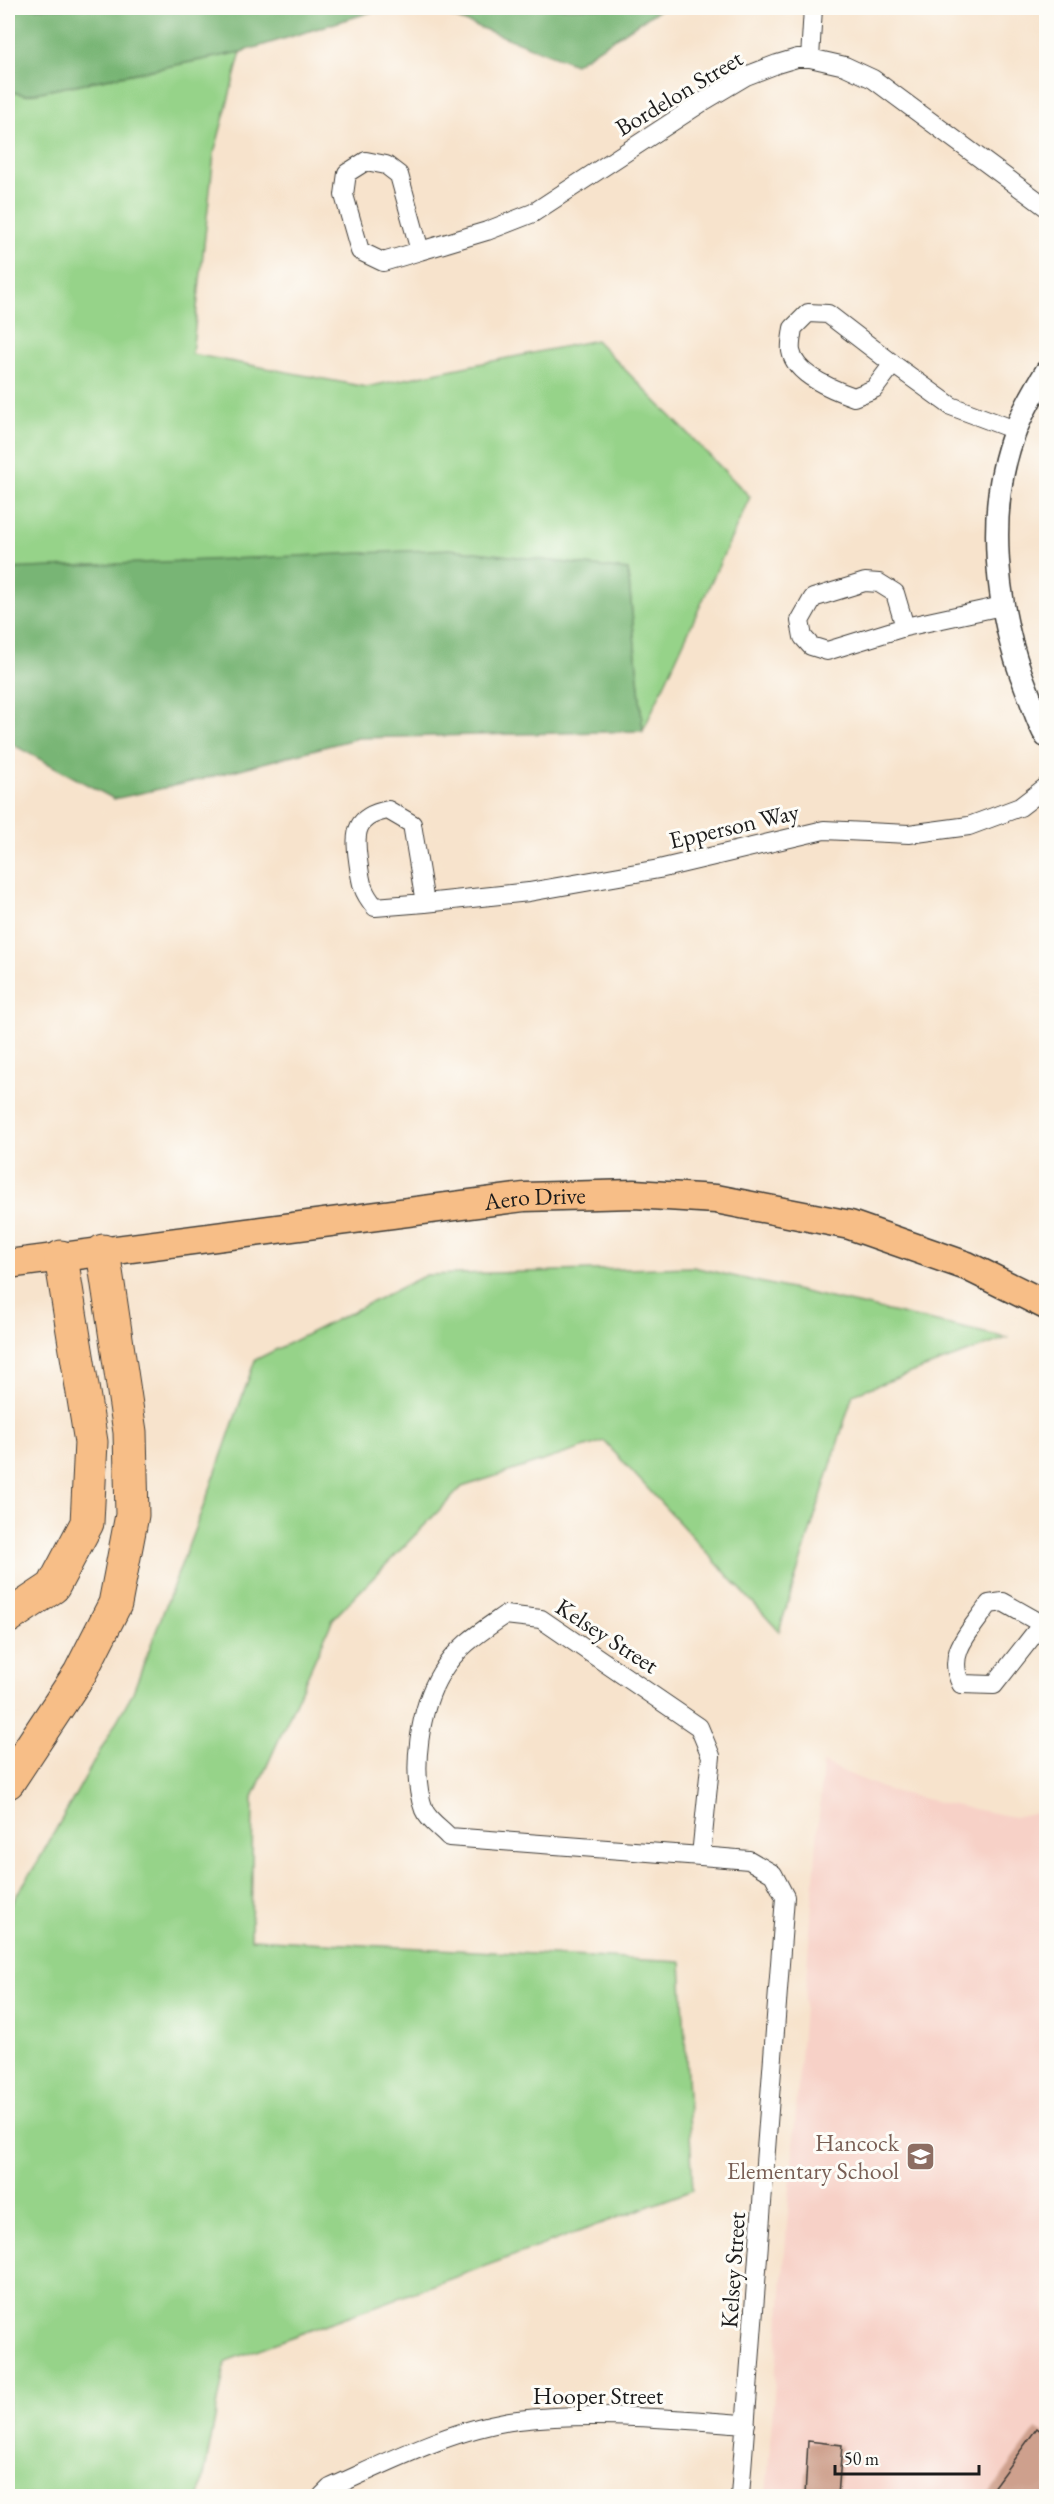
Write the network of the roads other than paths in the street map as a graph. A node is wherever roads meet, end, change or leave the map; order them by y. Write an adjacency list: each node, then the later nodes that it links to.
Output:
1 (813, 8): 2 (street)
2 (810, 58): 3 (street, Bordelon Street); 4 (street, Bordelon Street)
3 (1047, 207)
4 (420, 251): 4 (street, Bordelon Street)
5 (893, 364): 5 (street); 7 (street)
6 (1047, 372): 7 (street)
7 (1016, 430): 8 (street)
8 (1002, 606): 9 (street); 10 (street)
9 (905, 627): 9 (street)
10 (1047, 736)
11 (1047, 788): 12 (street, Epperson Way)
12 (425, 903): 12 (street, Epperson Way)
13 (104, 1251): 14 (main road, Aero Drive); 16 (main road, Aero Drive); 19 (highway)
14 (61, 1257): 15 (main road, Aero Drive); 17 (highway)
15 (8, 1264)
16 (1047, 1305)
17 (8, 1617)
18 (1044, 1625): 18 (street)
19 (8, 1782)
20 (701, 1856): 20 (street, Kelsey Street); 21 (street, Kelsey Street)
21 (746, 2424): 22 (street, Hooper Street); 23 (street, Kelsey Street)
22 (322, 2496)
23 (740, 2496)

